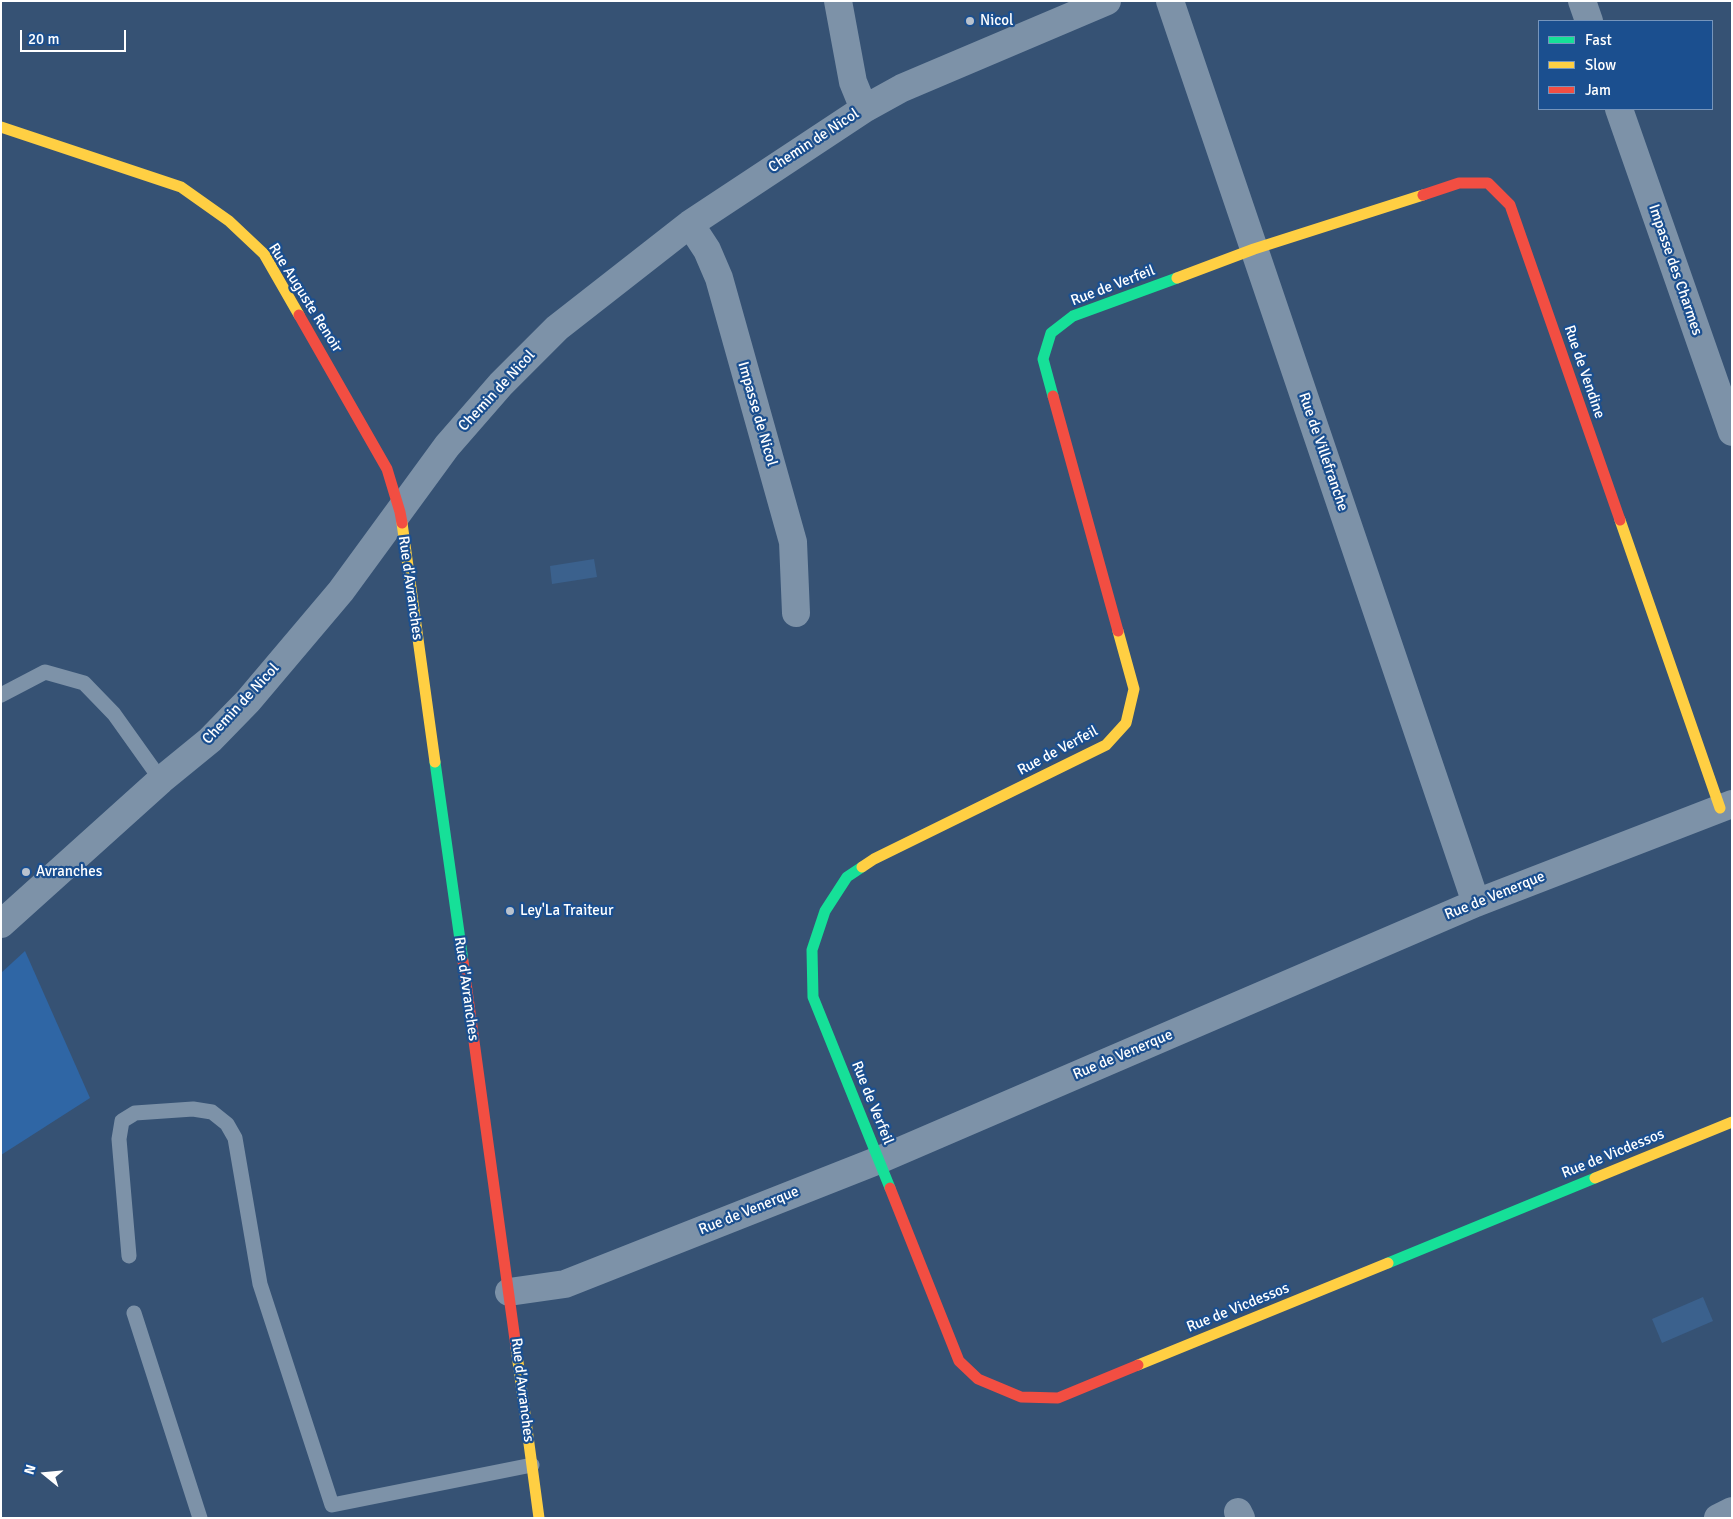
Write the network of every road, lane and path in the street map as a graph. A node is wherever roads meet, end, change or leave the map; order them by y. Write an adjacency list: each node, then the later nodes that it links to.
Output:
1 (838, 1): 6 (street)
2 (1108, 1): 6 (street, Chemin de Nicol)
3 (1170, 1): 10 (street, Rue de Villefranche)
4 (1582, 1): 5 (street)
5 (1589, 20)
6 (864, 109): 9 (street, Chemin de Nicol)
7 (1619, 110): 11 (street, Impasse des Charmes)
8 (1, 127): 12 (street, Rue Auguste Renoir)
9 (690, 224): 12 (street, Chemin de Nicol); 13 (street, Impasse de Nicol)
10 (1254, 249): 16 (street, Rue de Vendine); 17 (street, Rue de Villefranche); 20 (street, Rue de Verfeil)
11 (1732, 432)
12 (400, 512): 15 (street, Chemin de Nicol); 22 (street, Rue d'Avranches)
13 (796, 613)
14 (1, 695): 15 (lane)
15 (161, 780): 18 (street, Chemin de Nicol)
16 (1726, 806): 17 (street, Rue de Venerque)
17 (1476, 903): 20 (street, Rue de Venerque)
18 (1, 924)
19 (1732, 1122): 20 (street, Rue de Vicdessos)
20 (879, 1160): 22 (street, Rue de Venerque)
21 (129, 1256): 26 (lane)
22 (509, 1292): 24 (street, Rue d'Avranches)
23 (134, 1314): 27 (lane)
24 (532, 1465): 26 (lane); 28 (street, Rue d'Avranches)
25 (1732, 1511): 29 (street)
26 (334, 1512)
27 (200, 1518)
28 (539, 1518)
29 (1718, 1518)

